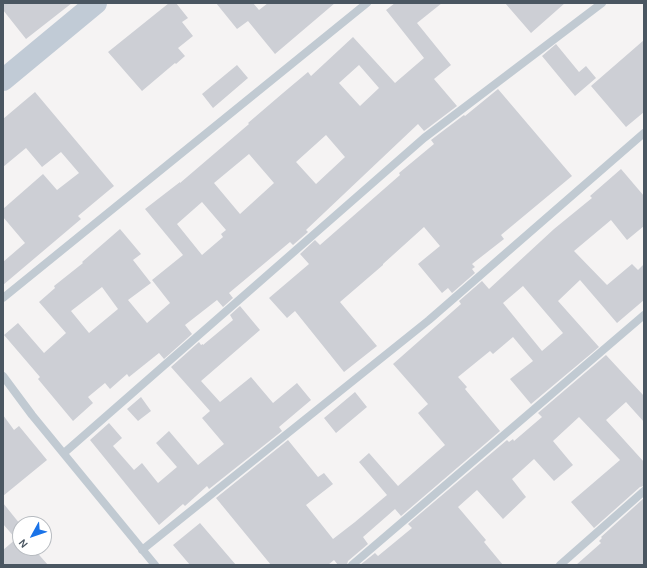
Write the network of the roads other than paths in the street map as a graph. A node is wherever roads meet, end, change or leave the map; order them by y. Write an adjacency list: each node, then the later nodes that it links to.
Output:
1 (96, 3): 4 (main road)
2 (367, 3): 6 (lane)
3 (602, 3): 9 (lane)
4 (3, 80)
5 (644, 133): 11 (lane)
6 (3, 298)
7 (644, 315): 13 (lane)
8 (3, 376): 9 (lane)
9 (64, 452): 11 (lane)
10 (644, 491): 14 (lane)
11 (142, 550): 12 (lane)
12 (155, 565)
13 (352, 565)
14 (560, 565)

